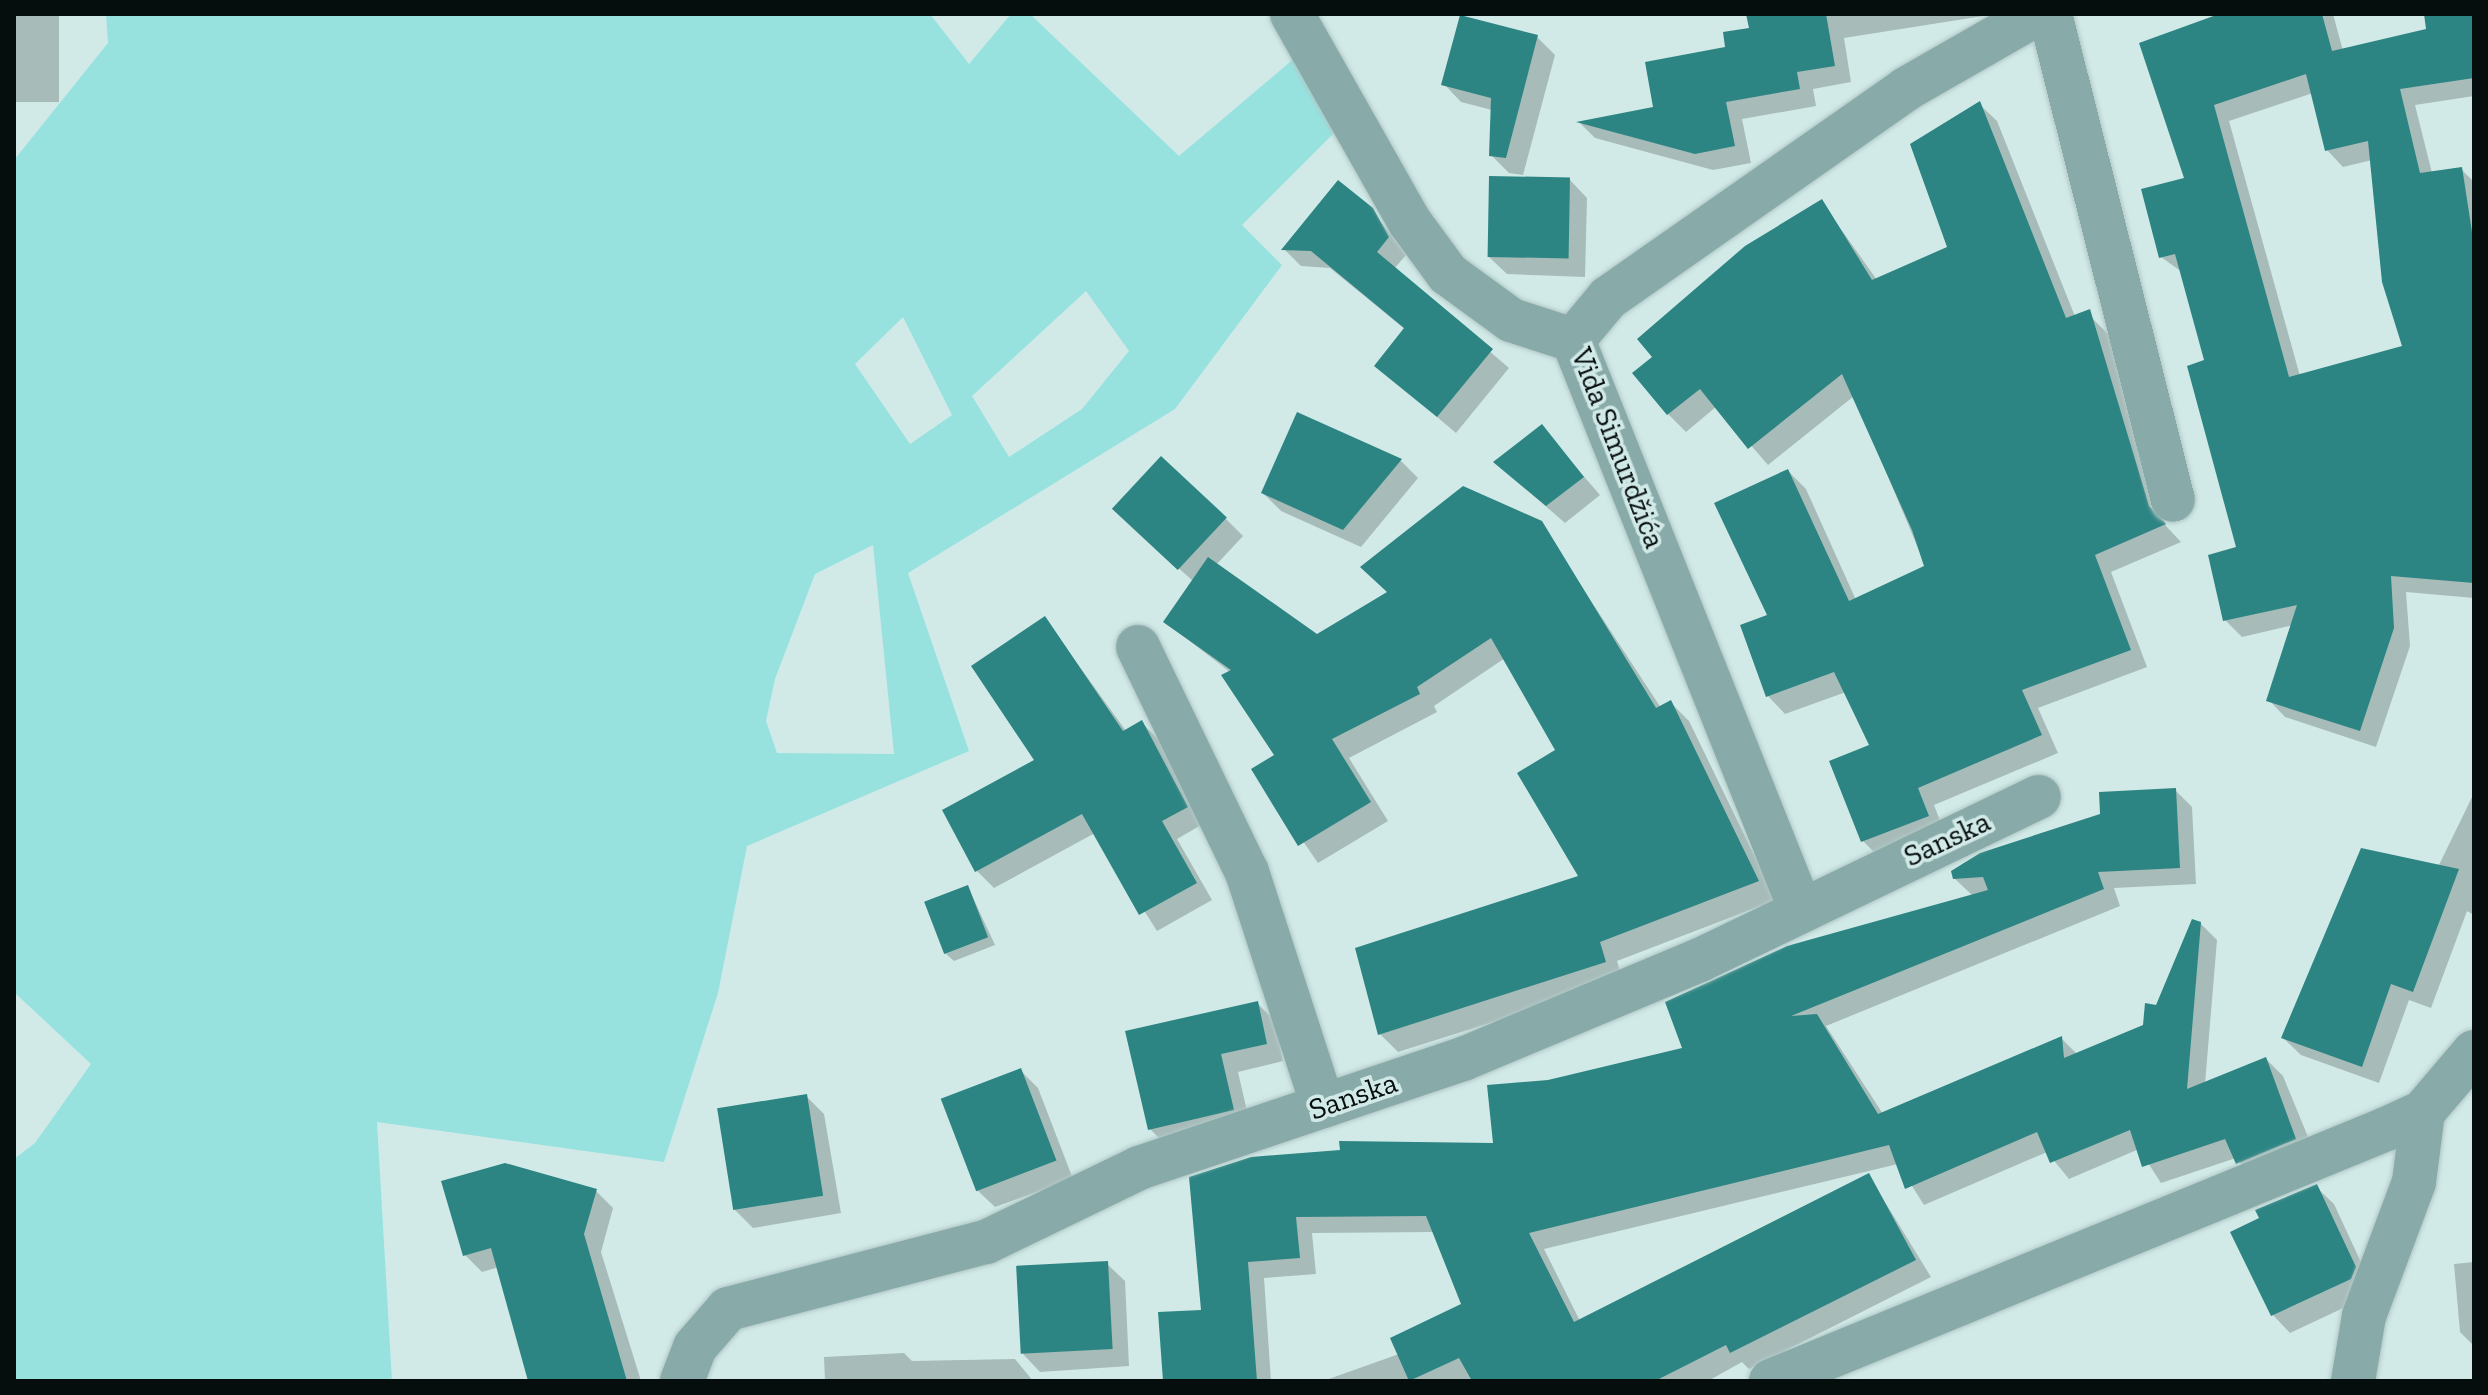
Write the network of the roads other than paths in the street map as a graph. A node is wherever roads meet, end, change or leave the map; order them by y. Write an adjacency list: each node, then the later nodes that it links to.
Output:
1 (1292, 14): 4 (street)
2 (2037, 14): 4 (street, Vida Simurdžića)
3 (2050, 14): 5 (street)
4 (1573, 340): 8 (street, Vida Simurdžića)
5 (2173, 500)
6 (1138, 647): 10 (street)
7 (2039, 797): 8 (street, Sanska)
8 (1800, 908): 10 (street, Sanska)
9 (2474, 1052): 11 (street)
10 (1323, 1106): 12 (street, Sanska)
11 (2423, 1112): 13 (street); 14 (street)
12 (682, 1381)
13 (1771, 1381)
14 (2353, 1381)

